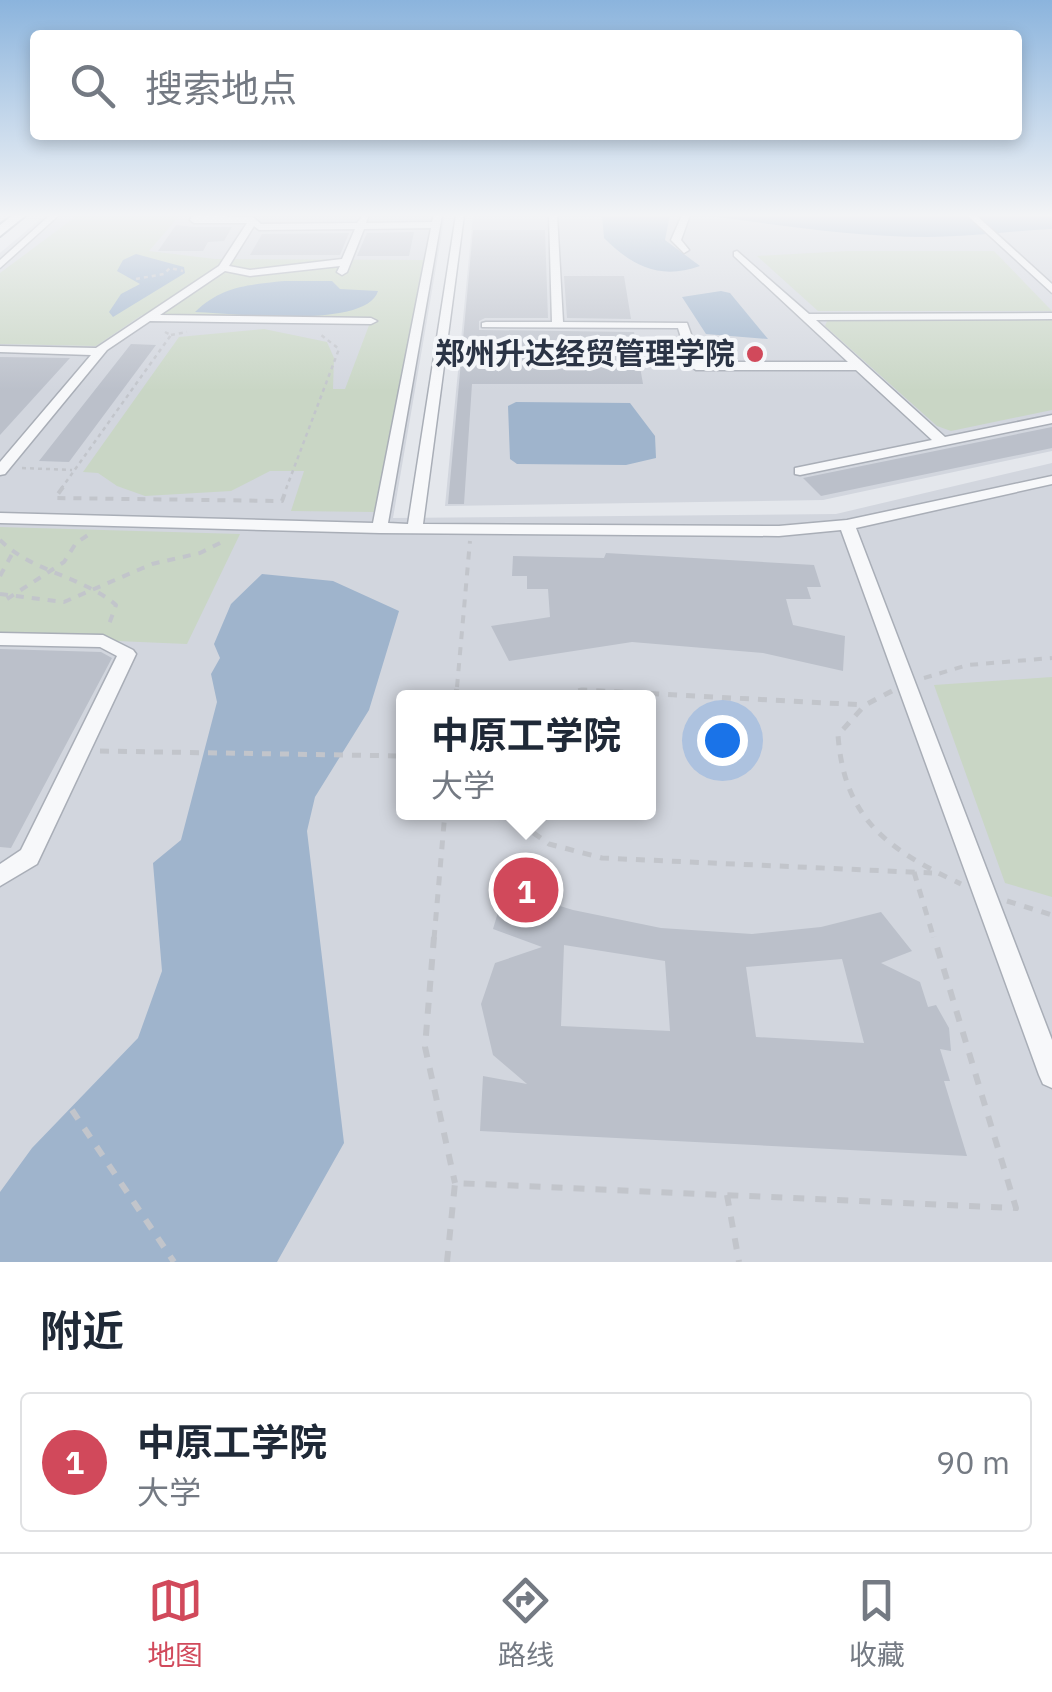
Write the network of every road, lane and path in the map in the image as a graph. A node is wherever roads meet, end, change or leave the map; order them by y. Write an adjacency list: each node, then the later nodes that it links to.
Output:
1 (164, 274): 7 (path)
2 (214, 274): 10 (street)
3 (427, 274): 31 (street)
4 (451, 274): 32 (street)
5 (556, 274): 13 (street)
6 (760, 274): 8 (street)
7 (136, 279)
8 (806, 316): 9 (street); 19 (street)
9 (1052, 316)
10 (150, 318): 11 (street); 16 (path); 18 (street)
11 (370, 321)
12 (486, 325): 13 (street)
13 (558, 325): 19 (street)
14 (199, 330): 16 (path)
15 (310, 331): 23 (path)
16 (170, 335): 23 (path)
17 (0, 349): 18 (street)
18 (100, 352): 22 (street)
19 (860, 366): 21 (street)
20 (1052, 419): 21 (street)
21 (942, 442): 24 (street)
22 (1, 469): 23 (path)
23 (74, 470)
24 (800, 471)
25 (1052, 480): 28 (street)
26 (0, 518): 27 (street)
27 (108, 521): 29 (street); 36 (path)
28 (847, 524): 30 (street); 53 (street)
29 (254, 525): 31 (street); 38 (path)
30 (472, 526): 32 (street); 43 (path)
31 (380, 528): 32 (street)
32 (415, 528)
33 (0, 540): 34 (path)
34 (11, 552): 35 (path); 36 (path); 37 (path)
35 (0, 555)
36 (48, 571): 38 (path); 40 (path)
37 (0, 576)
38 (93, 588): 40 (path); 42 (path)
39 (0, 594): 40 (path)
40 (7, 598)
41 (0, 639): 42 (street)
42 (103, 641): 46 (street)
43 (457, 690)
44 (656, 694): 45 (path)
45 (866, 705)
46 (80, 750): 47 (path); 52 (street)
47 (396, 756)
48 (444, 820): 55 (path)
49 (516, 820): 50 (path)
50 (914, 872): 51 (path); 56 (path)
51 (936, 873)
52 (0, 876)
53 (1052, 1075)
54 (72, 1110): 57 (path)
55 (455, 1183): 56 (path); 58 (path)
56 (727, 1195): 59 (path)
57 (174, 1262)
58 (447, 1262)
59 (739, 1262)

